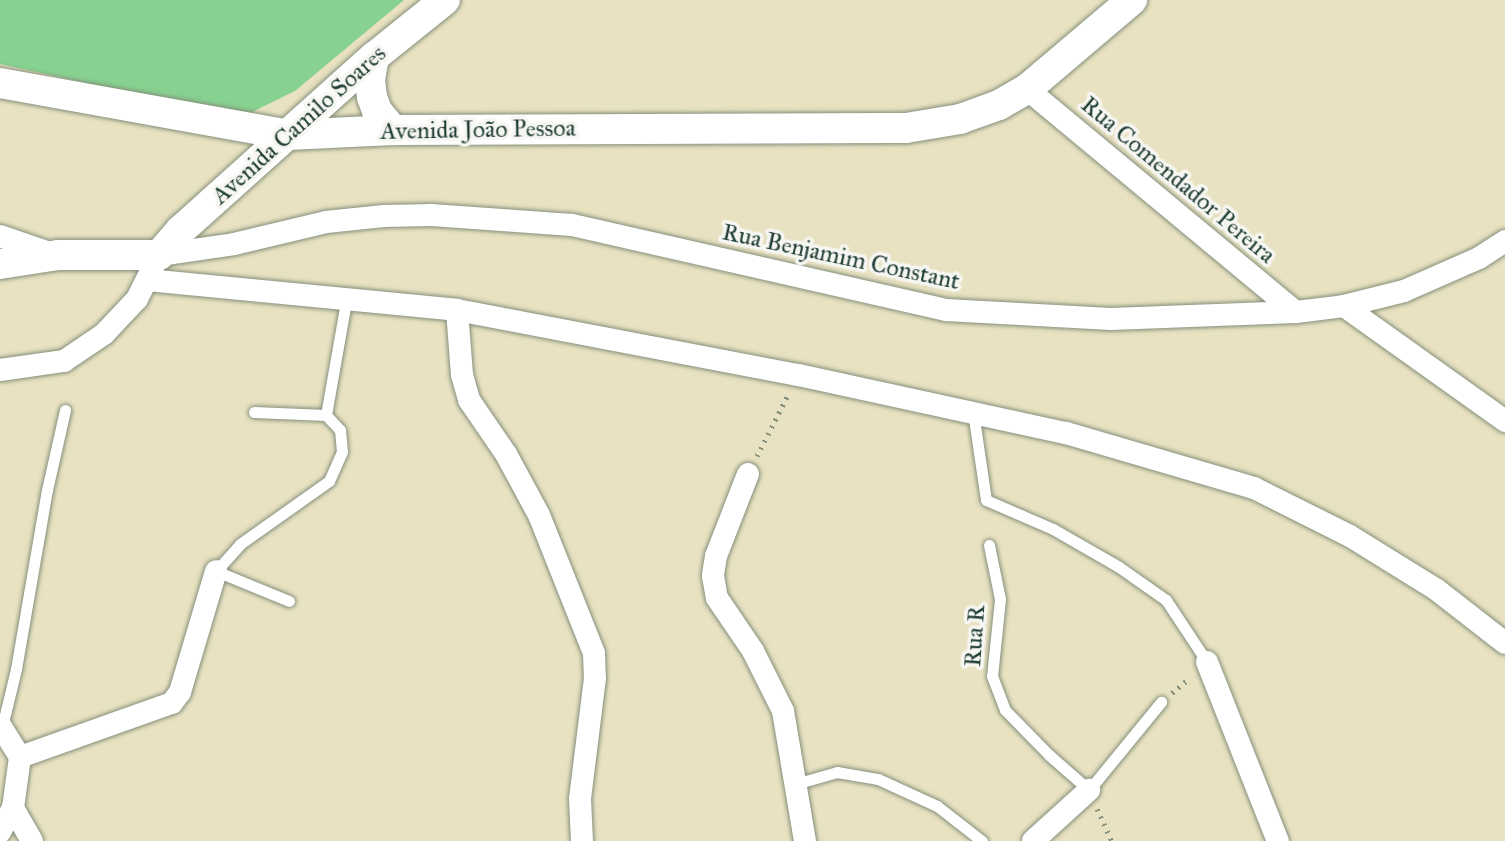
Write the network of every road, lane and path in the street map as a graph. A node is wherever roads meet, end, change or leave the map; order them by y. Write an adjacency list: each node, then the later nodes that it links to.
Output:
1 (445, 0): 3 (street, Avenida Camilo Soares)
2 (1132, 0): 5 (street, Avenida João Pessoa)
3 (374, 57): 6 (street); 7 (street, Avenida Camilo Soares)
4 (0, 83): 7 (street, Avenida João Pessoa)
5 (1027, 89): 6 (street, Avenida João Pessoa); 16 (street, Rua Comendador Pereira)
6 (393, 130): 7 (street, Avenida João Pessoa)
7 (288, 135): 12 (street, Avenida Camilo Soares)
8 (0, 236): 10 (street)
9 (1505, 241): 14 (street, Rua Benjamim Constant)
10 (58, 255): 11 (street); 12 (street)
11 (0, 264)
12 (153, 267): 13 (street); 16 (street, Rua Benjamim Constant); 17 (street)
13 (346, 301): 15 (street); 22 (lane)
14 (1344, 306): 16 (street, Rua Benjamim Constant); 23 (street)
15 (457, 310): 18 (street); 38 (street)
16 (1296, 312)
17 (0, 370)
18 (799, 375): 21 (street); 24 (path)
19 (65, 410): 31 (lane)
20 (254, 412): 22 (lane)
21 (973, 412): 28 (street); 29 (lane)
22 (326, 415): 26 (lane)
23 (1505, 421)
24 (748, 474): 33 (street)
25 (989, 545): 34 (lane, Rua R)
26 (216, 571): 27 (lane); 32 (street)
27 (289, 601)
28 (1505, 643)
29 (1207, 662): 30 (path); 43 (street)
30 (1161, 702): 34 (lane)
31 (1, 726): 32 (street)
32 (20, 757): 35 (street)
33 (795, 784): 39 (street); 40 (lane)
34 (1089, 790): 41 (street); 42 (path)
35 (13, 808): 36 (street); 37 (street)
36 (0, 832)
37 (32, 841)
38 (582, 841)
39 (805, 841)
40 (982, 841)
41 (1033, 841)
42 (1112, 841)
43 (1278, 841)

